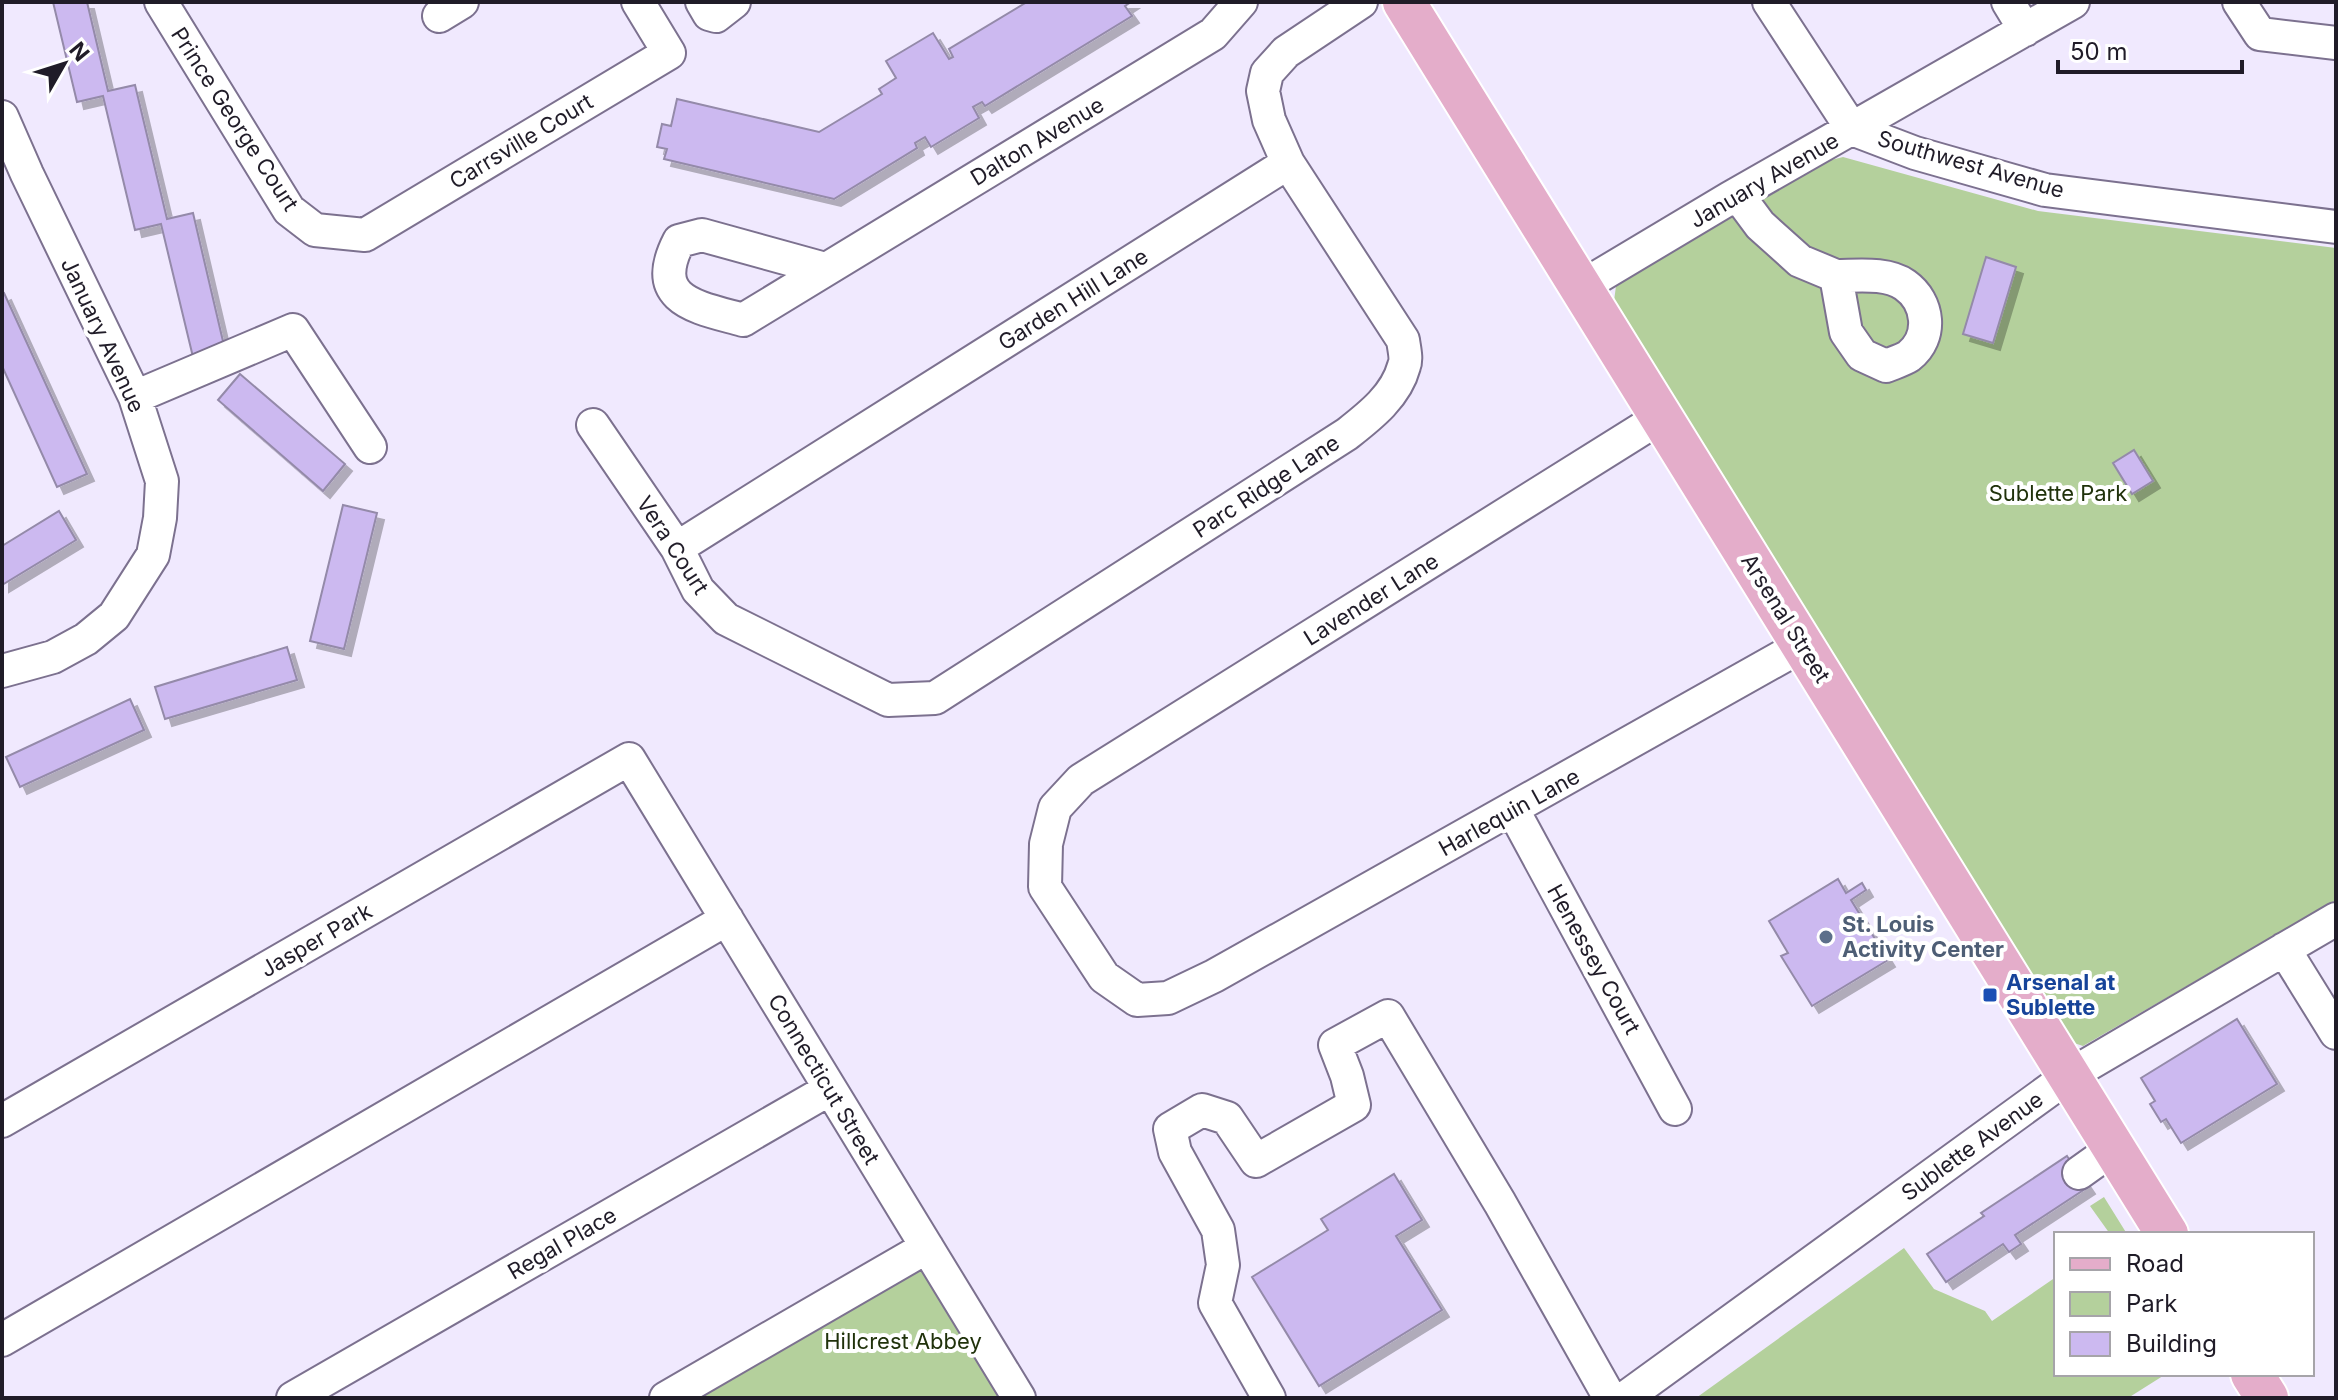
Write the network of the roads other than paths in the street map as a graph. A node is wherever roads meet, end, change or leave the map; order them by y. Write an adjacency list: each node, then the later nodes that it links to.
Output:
1 (161, 2): 18 (street, Prince George Court)
2 (638, 2): 18 (street, Carrsville Court)
3 (1241, 2): 19 (street, Dalton Avenue)
4 (1361, 2): 14 (street)
5 (1404, 2): 21 (main road, Arsenal Street)
6 (1769, 2): 13 (street, Southwest Avenue)
7 (2008, 2): 10 (street)
8 (2073, 2): 10 (street, January Avenue)
9 (2239, 2): 11 (street)
10 (2025, 30): 13 (street, January Avenue)
11 (2336, 43)
12 (2, 117): 15 (street, January Avenue)
13 (1852, 129): 16 (street, January Avenue); 17 (street, Southwest Avenue)
14 (1288, 163): 26 (street, Garden Hill Lane); 29 (street, Parc Ridge Lane)
15 (14, 180): 22 (street, January Avenue)
16 (1737, 194): 20 (street); 21 (street, January Avenue)
17 (2336, 227)
18 (315, 230)
19 (825, 269)
20 (1836, 276)
21 (1581, 287): 23 (main road, Arsenal Street)
22 (135, 397): 25 (street); 28 (street, January Avenue)
23 (1661, 417): 27 (main road, Arsenal Street); 35 (street, Lavender Lane)
24 (593, 425): 26 (street, Vera Court)
25 (370, 447)
26 (677, 548): 29 (street, Vera Court)
27 (1803, 645): 31 (street, Harlequin Lane); 37 (main road, Arsenal Street)
28 (2, 671)
29 (903, 699)
30 (629, 759): 32 (street, Connecticut Street); 40 (street, Jasper Park)
31 (1513, 810): 35 (street, Harlequin Lane); 39 (street, Henessey Court)
32 (727, 919): 38 (street, Connecticut Street); 45 (street)
33 (2336, 919): 34 (street, Sublette Avenue)
34 (2284, 949): 36 (street); 37 (street, Sublette Avenue)
35 (1214, 976)
36 (2336, 1033)
37 (2070, 1075): 41 (main road, Arsenal Street); 52 (street, Sublette Avenue)
38 (830, 1089): 44 (street, Connecticut Street); 47 (street, Regal Place)
39 (1675, 1109)
40 (2, 1121)
41 (2114, 1148): 42 (street); 43 (main road, Arsenal Street)
42 (2079, 1173)
43 (2166, 1232)
44 (927, 1247): 48 (street); 49 (street, Connecticut Street)
45 (2, 1340)
46 (2253, 1376): 53 (main road)
47 (293, 1398)
48 (666, 1398)
49 (1019, 1398)
50 (1269, 1398): 51 (street)
51 (1610, 1398)
52 (1625, 1398)
53 (2267, 1398)

